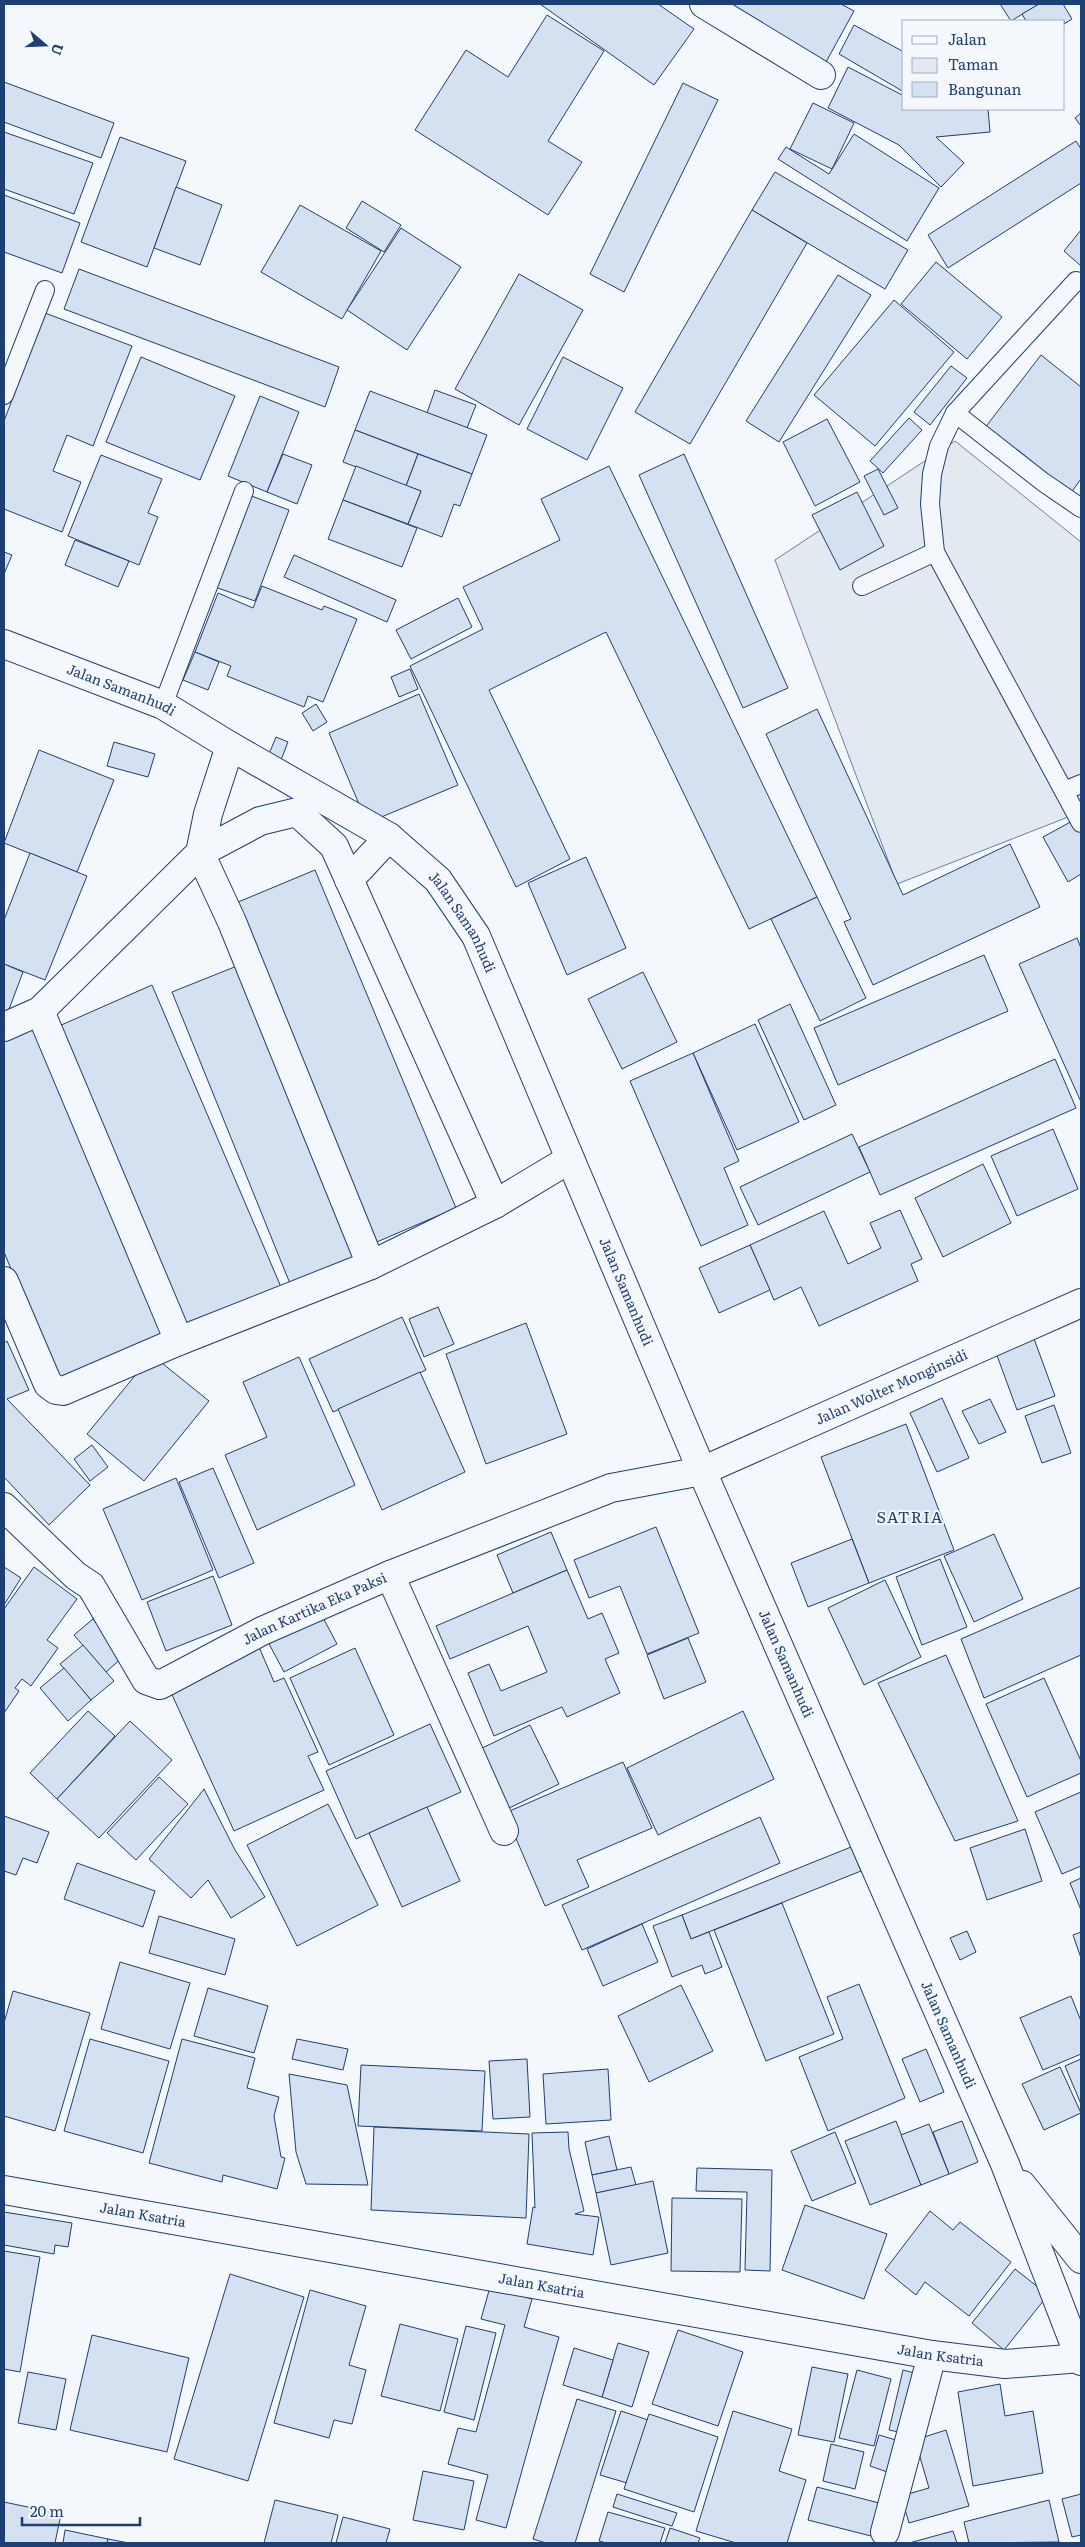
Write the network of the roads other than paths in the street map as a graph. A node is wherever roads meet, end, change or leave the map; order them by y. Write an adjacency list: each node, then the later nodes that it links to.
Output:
1 (704, 4): 2 (street)
2 (821, 75)
3 (1081, 282): 6 (lane)
4 (45, 290): 5 (lane)
5 (4, 394)
6 (955, 413): 8 (lane); 9 (lane)
7 (244, 492): 12 (lane)
8 (1081, 508)
9 (935, 552): 10 (lane); 15 (lane)
10 (862, 586)
11 (4, 644): 12 (street, Jalan Samanhudi)
12 (163, 704): 13 (street, Jalan Samanhudi)
13 (230, 746): 17 (street, Jalan Samanhudi); 18 (street)
14 (1081, 784): 15 (lane)
15 (1064, 791): 16 (lane)
16 (1081, 823)
17 (388, 837): 19 (street); 22 (street, Jalan Samanhudi)
18 (200, 853): 19 (street); 20 (street); 24 (street)
19 (349, 880): 23 (street)
20 (40, 1011): 21 (street); 27 (street)
21 (4, 1027)
22 (570, 1159): 23 (street); 28 (street, Jalan Samanhudi)
23 (495, 1204): 24 (street)
24 (371, 1265): 27 (street)
25 (4, 1281): 27 (street)
26 (1081, 1303): 28 (street, Jalan Wolter Monginsidi)
27 (178, 1341)
28 (702, 1471): 30 (street, Jalan Kartika Eka Paksi); 32 (street, Jalan Samanhudi)
29 (4, 1507): 30 (street, Jalan Kartika Eka Paksi)
30 (390, 1576): 31 (street)
31 (504, 1831)
32 (1005, 2164): 34 (street, Jalan Samanhudi); 36 (street, Jalan Samanhudi)
33 (4, 2190): 35 (street, Jalan Ksatria)
34 (1081, 2258)
35 (932, 2355): 36 (street, Jalan Ksatria); 37 (street)
36 (1081, 2359)
37 (885, 2532)

